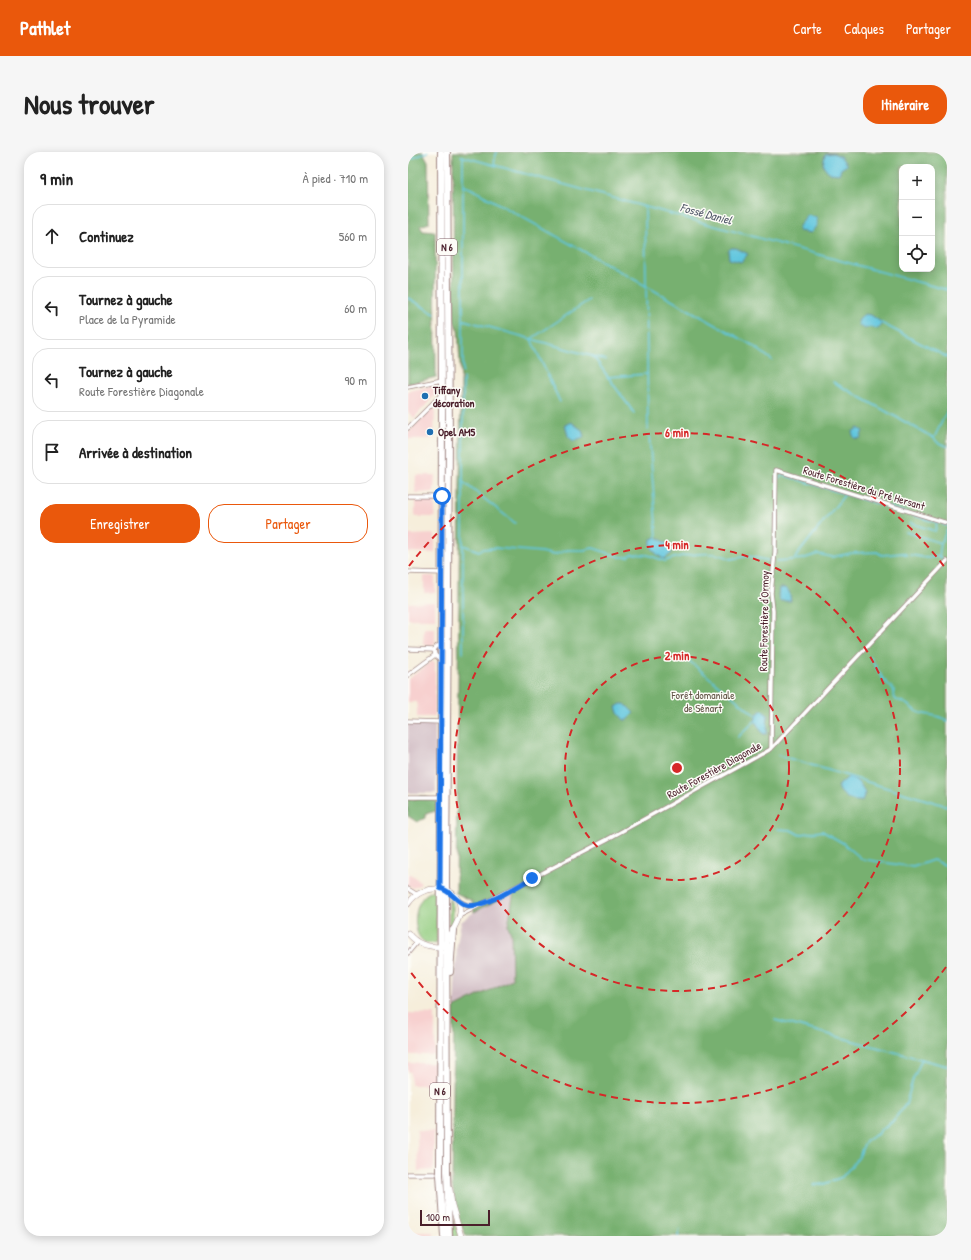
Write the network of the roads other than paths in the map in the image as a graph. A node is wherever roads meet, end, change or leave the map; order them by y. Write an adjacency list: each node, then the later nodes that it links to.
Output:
1 (441, 152): 4 (main road, N 6)
2 (447, 152): 3 (main road, N 6)
3 (449, 373): 4 (street); 9 (main road, N 6)
4 (442, 380): 5 (street); 6 (main road, N 6)
5 (408, 387)
6 (442, 393): 7 (street); 8 (main road, N 6)
7 (432, 404): 8 (street); 10 (street)
8 (444, 408): 9 (street); 13 (main road, N 6)
9 (449, 416): 30 (main road, N 6)
10 (408, 428)
11 (776, 470): 14 (street, Route Forestière du Pré Hersant); 26 (street, Route Forestière d'Ormoy)
12 (408, 496): 13 (street)
13 (442, 496): 17 (main road, N 6)
14 (947, 523)
15 (947, 561): 26 (street, Route Forestière Diagonale)
16 (408, 572): 17 (street)
17 (442, 573): 18 (main road, N 6)
18 (441, 646): 20 (street); 22 (main road, N 6)
19 (408, 649): 20 (street)
20 (434, 650): 21 (street)
21 (435, 655): 22 (street); 23 (street)
22 (441, 660): 25 (main road, N 6)
23 (408, 675)
24 (408, 721): 25 (street)
25 (441, 722): 28 (main road, N 6)
26 (771, 749): 34 (street, Route Forestière Diagonale)
27 (408, 797): 28 (street)
28 (441, 797): 30 (main road, N 6)
29 (408, 889): 31 (street)
30 (443, 889): 31 (main road); 32 (main road); 38 (main road, N 6); 40 (main road, N 6)
31 (416, 894): 33 (main road)
32 (458, 900): 34 (street); 35 (main road)
33 (408, 904)
34 (476, 907): 35 (street, Route Forestière Diagonale)
35 (459, 916): 36 (main road)
36 (453, 930): 38 (main road); 42 (main road)
37 (408, 933): 39 (main road)
38 (447, 941): 40 (main road); 42 (main road, N 6)
39 (416, 942): 40 (main road); 41 (street)
40 (441, 947): 46 (main road, N 6)
41 (408, 953)
42 (447, 977): 43 (main road, N 6)
43 (447, 1171): 47 (main road, N 6); 48 (main road)
44 (408, 1174): 45 (street)
45 (435, 1174)
46 (444, 1236)
47 (449, 1236)
48 (461, 1236)

